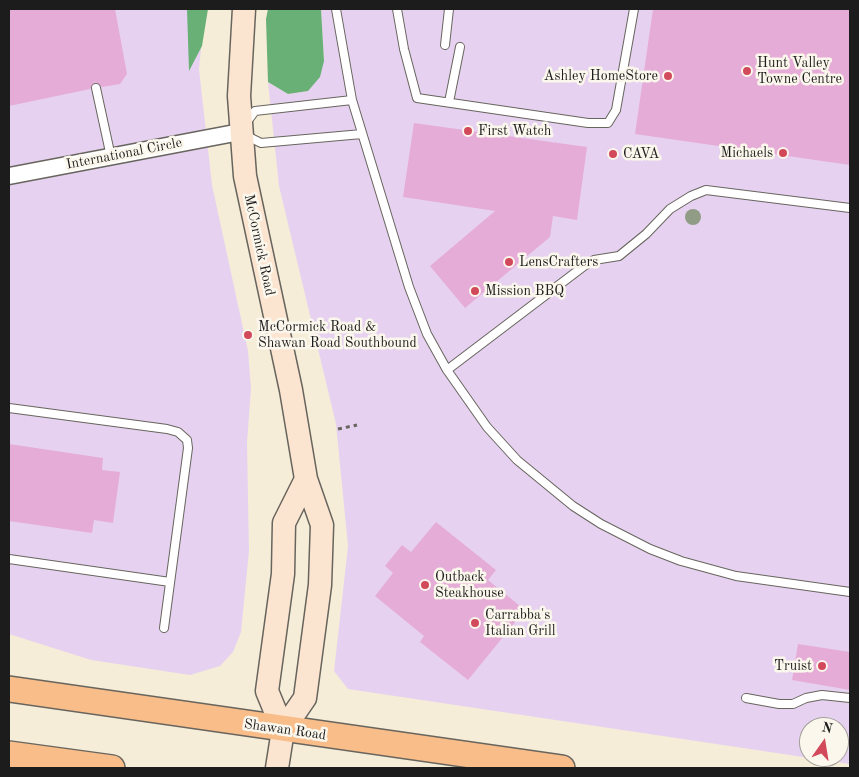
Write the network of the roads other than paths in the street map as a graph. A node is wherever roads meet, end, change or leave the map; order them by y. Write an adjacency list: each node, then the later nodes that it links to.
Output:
1 (244, 9): 11 (main road, McCormick Road)
2 (336, 9): 9 (lane)
3 (396, 9): 10 (lane)
4 (449, 9): 6 (lane)
5 (634, 9): 10 (lane)
6 (445, 45)
7 (460, 47): 10 (lane)
8 (96, 88): 13 (lane)
9 (352, 100): 11 (lane); 12 (lane)
10 (449, 102)
11 (240, 132): 12 (lane); 13 (street, International Circle); 18 (main road, McCormick Road)
12 (362, 134): 16 (lane)
13 (111, 157): 14 (street, International Circle)
14 (9, 176)
15 (850, 208): 16 (lane)
16 (447, 370): 21 (lane)
17 (9, 408): 20 (lane)
18 (306, 479): 26 (main road); 26 (main road, McCormick Road)
19 (9, 559): 20 (lane)
20 (170, 582): 22 (lane)
21 (850, 592)
22 (164, 628)
23 (9, 689): 26 (main road, Shawan Road)
24 (746, 698): 25 (lane)
25 (850, 698)
26 (283, 730): 30 (main road, McCormick Road); 31 (main road, Shawan Road)
27 (9, 754): 28 (main road)
28 (72, 765): 29 (main road)
29 (112, 768)
30 (277, 768)
31 (562, 768)

